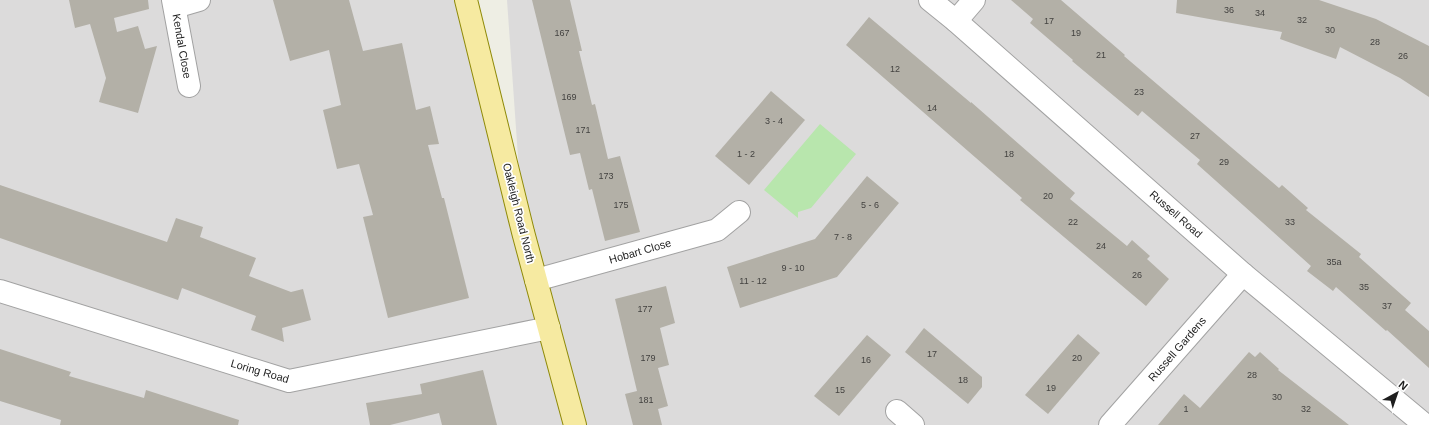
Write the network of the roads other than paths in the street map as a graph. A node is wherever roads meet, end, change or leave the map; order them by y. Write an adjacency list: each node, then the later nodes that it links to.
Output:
1 (199, 0): 5 (street, Kendal Close)
2 (466, 0): 10 (main road, Oakleigh Road North)
3 (930, 0): 6 (street, Russell Road)
4 (974, 0): 6 (street)
5 (174, 3): 7 (street, Kendal Close)
6 (956, 21): 9 (street, Russell Road)
7 (188, 86)
8 (739, 212): 10 (street, Hobart Close)
9 (1243, 274): 14 (street, Russell Gardens); 15 (street, Russell Road)
10 (536, 280): 12 (main road, Oakleigh Road North)
11 (0, 291): 12 (street, Loring Road)
12 (549, 328): 13 (main road, Oakleigh Road North)
13 (575, 425)
14 (1110, 425)
15 (1425, 425)

